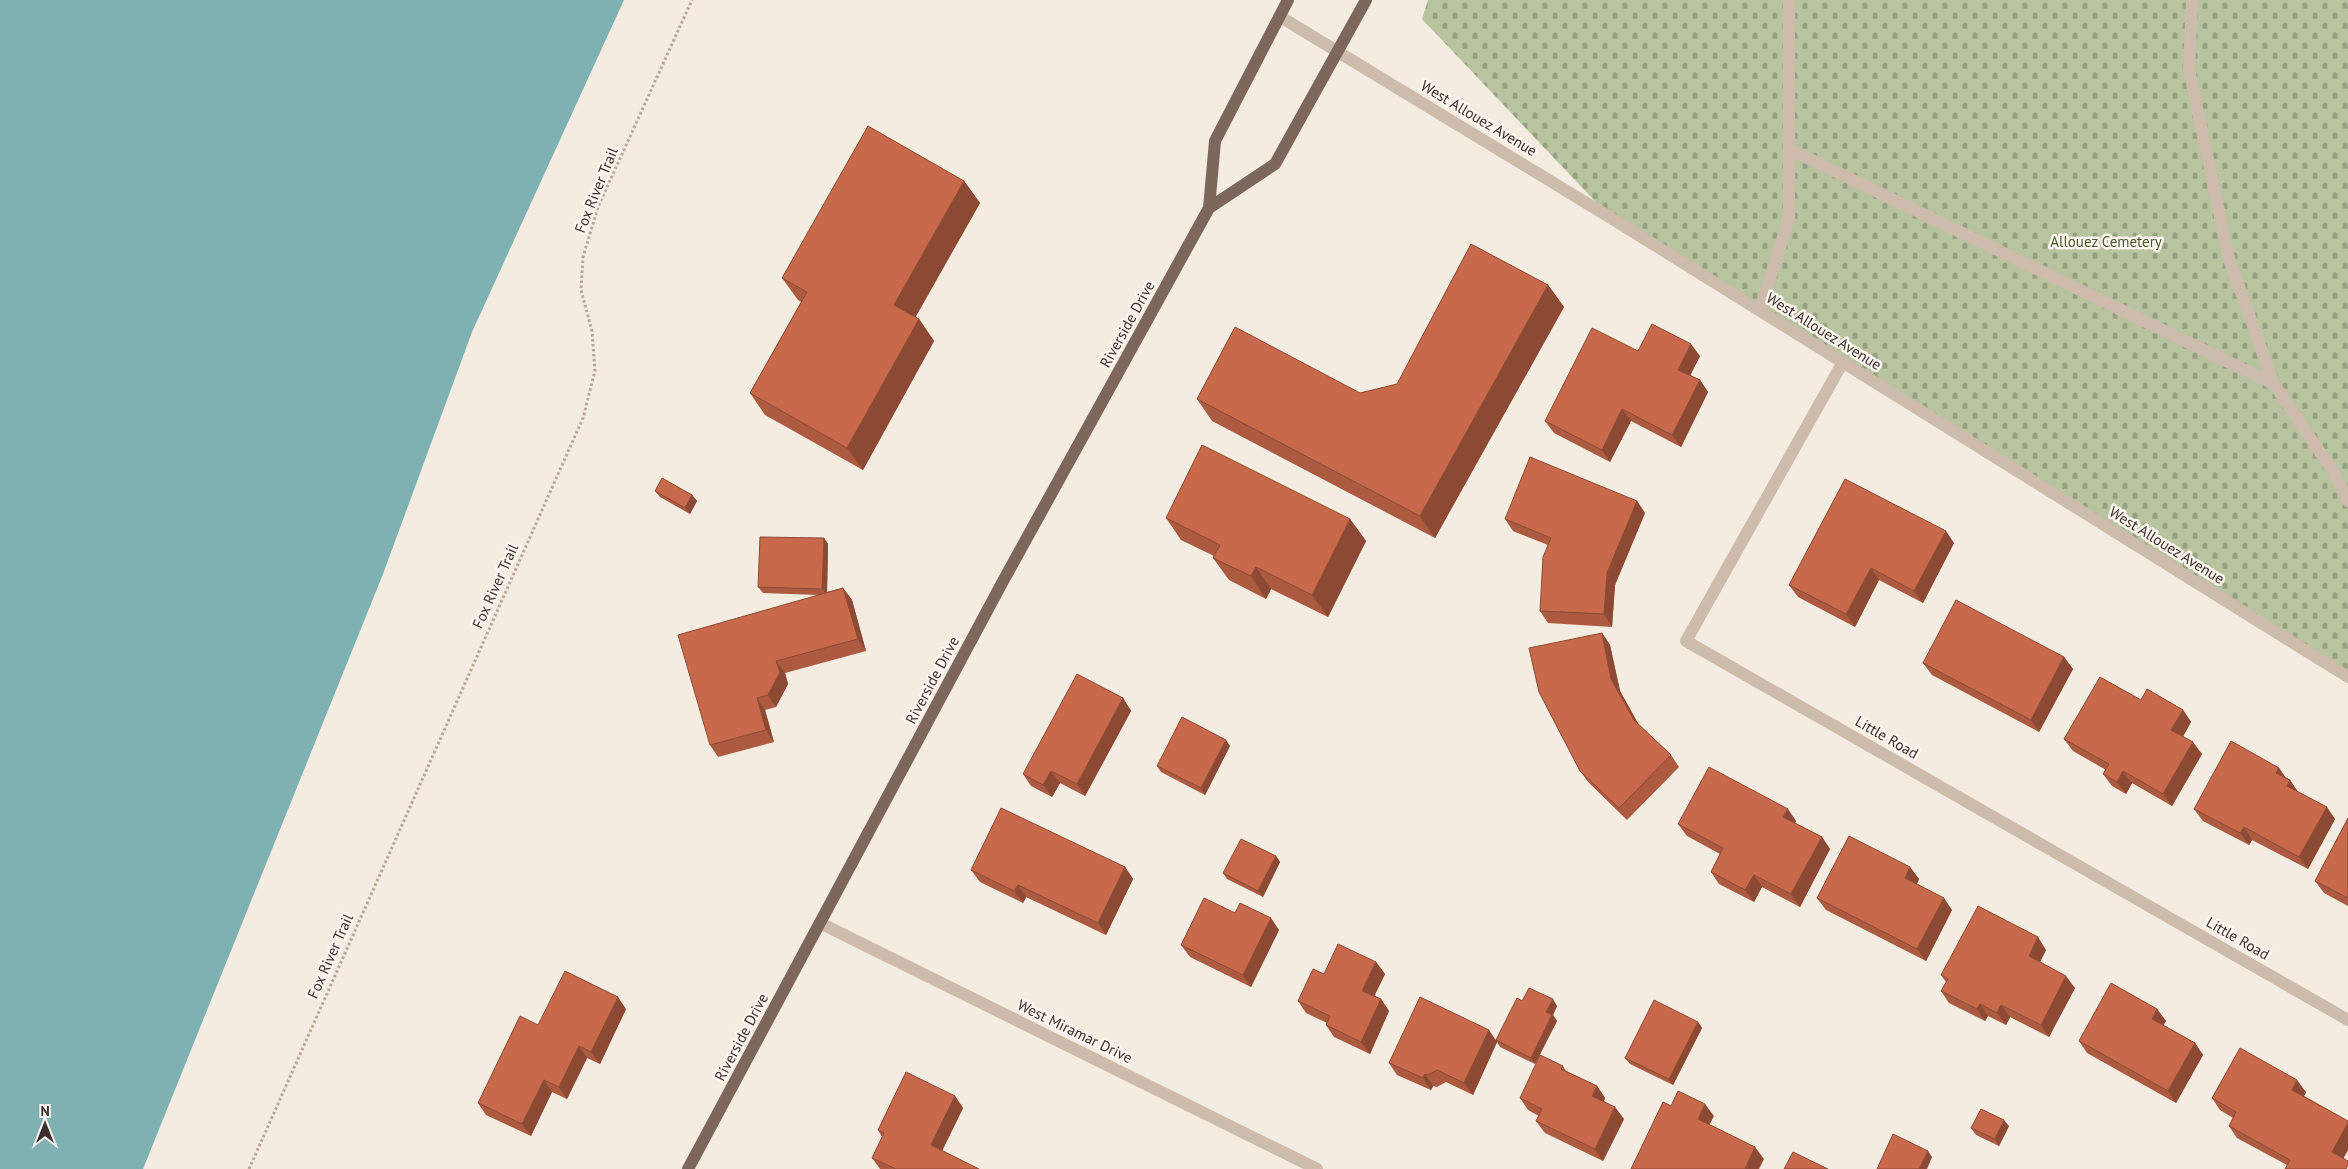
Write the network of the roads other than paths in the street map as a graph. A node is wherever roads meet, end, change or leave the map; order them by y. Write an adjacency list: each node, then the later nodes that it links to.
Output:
1 (1288, 0): 5 (main road, Riverside Drive)
2 (1366, 0): 6 (main road, Riverside Drive)
3 (1789, 0): 7 (street)
4 (2192, 0): 11 (street)
5 (1279, 16): 6 (street, West Allouez Avenue); 8 (main road, Riverside Drive)
6 (1338, 51): 8 (main road, Riverside Drive); 9 (street, West Allouez Avenue)
7 (1789, 149): 9 (street); 11 (street)
8 (1210, 208): 14 (main road, Riverside Drive)
9 (1760, 310): 10 (street, West Allouez Avenue)
10 (1843, 362): 13 (street, West Allouez Avenue); 15 (street, Little Road)
11 (2274, 384): 12 (street)
12 (2348, 501)
13 (2348, 677)
14 (820, 923): 16 (main road, Riverside Drive); 17 (street, West Miramar Drive)
15 (2348, 1020)
16 (688, 1169)
17 (1317, 1169)

